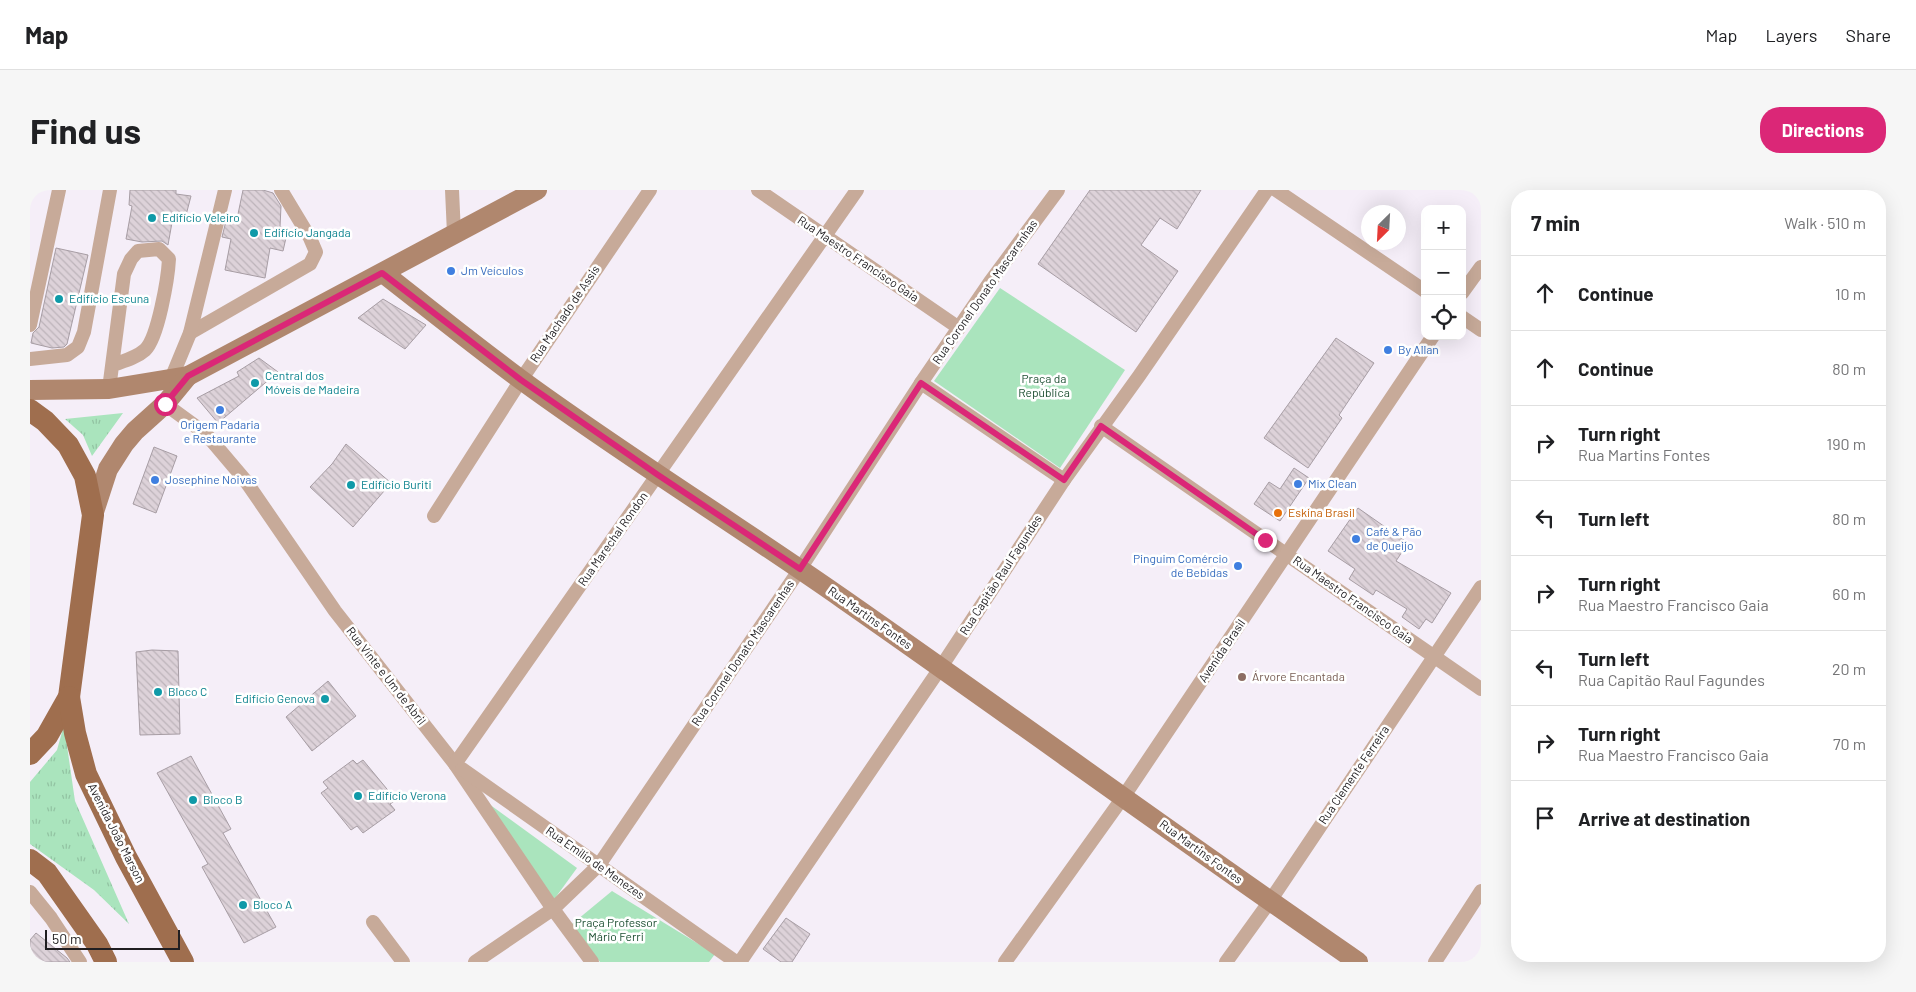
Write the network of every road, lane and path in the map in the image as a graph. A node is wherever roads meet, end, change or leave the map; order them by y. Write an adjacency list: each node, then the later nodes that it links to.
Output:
1 (59, 190): 20 (street)
2 (110, 190): 25 (street)
3 (225, 190): 23 (street)
4 (281, 190): 23 (street)
5 (452, 190): 13 (street)
6 (537, 190): 13 (street)
7 (650, 190): 28 (street, Rua Machado de Assis)
8 (758, 190): 14 (street, Rua Maestro Francisco Gaia)
9 (857, 190): 14 (street, Rua Marechal Rondon)
10 (1058, 190): 21 (street, Rua Coronel Donato Mascarenhas)
11 (1267, 190): 34 (street, Rua Capitão Raul Fagundes)
12 (1276, 190): 17 (street)
13 (454, 234): 16 (street)
14 (825, 237): 21 (street, Rua Maestro Francisco Gaia); 35 (street, Rua Marechal Rondon)
15 (1481, 267): 18 (street)
16 (382, 273): 27 (street); 28 (street, Rua Martins Fontes)
17 (1421, 288)
18 (1466, 288)
19 (1466, 320): 22 (street)
20 (30, 325)
21 (959, 328): 29 (street, Rua Coronel Donato Mascarenhas)
22 (1481, 330)
23 (190, 333): 27 (street)
24 (1430, 340): 39 (street, Avenida Brasil)
25 (30, 359)
26 (113, 365): 26 (street); 30 (street)
27 (179, 378): 30 (street); 32 (street)
28 (521, 380): 35 (street, Rua Martins Fontes); 38 (street, Rua Machado de Assis)
29 (921, 383): 36 (street); 40 (street, Rua Coronel Donato Mascarenhas)
30 (109, 389): 31 (street)
31 (30, 390)
32 (165, 404): 37 (street); 47 (street, Rua Vinte e Um de Abril)
33 (30, 410): 37 (main road)
34 (1101, 426): 36 (street, Rua Capitão Raul Fagundes); 39 (street, Rua Maestro Francisco Gaia)
35 (658, 475): 40 (street, Rua Martins Fontes); 47 (street, Rua Marechal Rondon)
36 (1064, 480): 43 (street, Rua Capitão Raul Fagundes)
37 (93, 516): 45 (main road)
38 (434, 516)
39 (1287, 555): 42 (street, Rua Maestro Francisco Gaia); 48 (street, Avenida Brasil)
40 (800, 569): 43 (street, Rua Martins Fontes); 50 (street, Rua Coronel Donato Mascarenhas)
41 (1481, 588): 42 (street, Rua Clemente Ferreira)
42 (1434, 656): 44 (street, Rua Maestro Francisco Gaia); 53 (street, Rua Clemente Ferreira)
43 (940, 667): 48 (street, Rua Martins Fontes); 62 (street, Rua Capitão Raul Fagundes)
44 (1481, 689)
45 (69, 697): 46 (main road); 58 (main road, Avenida João Marson)
46 (30, 754)
47 (455, 764): 50 (street, Rua Emílio de Menezes); 54 (street, Rua Vinte e Um de Abril)
48 (1124, 796): 53 (street, Rua Martins Fontes); 63 (street, Avenida Brasil)
49 (30, 860): 57 (main road)
50 (599, 865): 54 (street, Rua Coronel Donato Mascarenhas); 62 (street, Rua Emílio de Menezes)
51 (1481, 891): 66 (street)
52 (30, 892): 56 (street)
53 (1270, 901): 64 (street, Rua Clemente Ferreira); 65 (street, Rua Martins Fontes)
54 (553, 909): 60 (street, Rua Coronel Donato Mascarenhas); 61 (street, Rua Vinte e Um de Abril)
55 (373, 922): 59 (street)
56 (80, 962)
57 (106, 962)
58 (183, 962)
59 (403, 962)
60 (475, 962)
61 (592, 962)
62 (738, 962)
63 (1005, 962)
64 (1226, 962)
65 (1358, 962)
66 (1436, 962)

